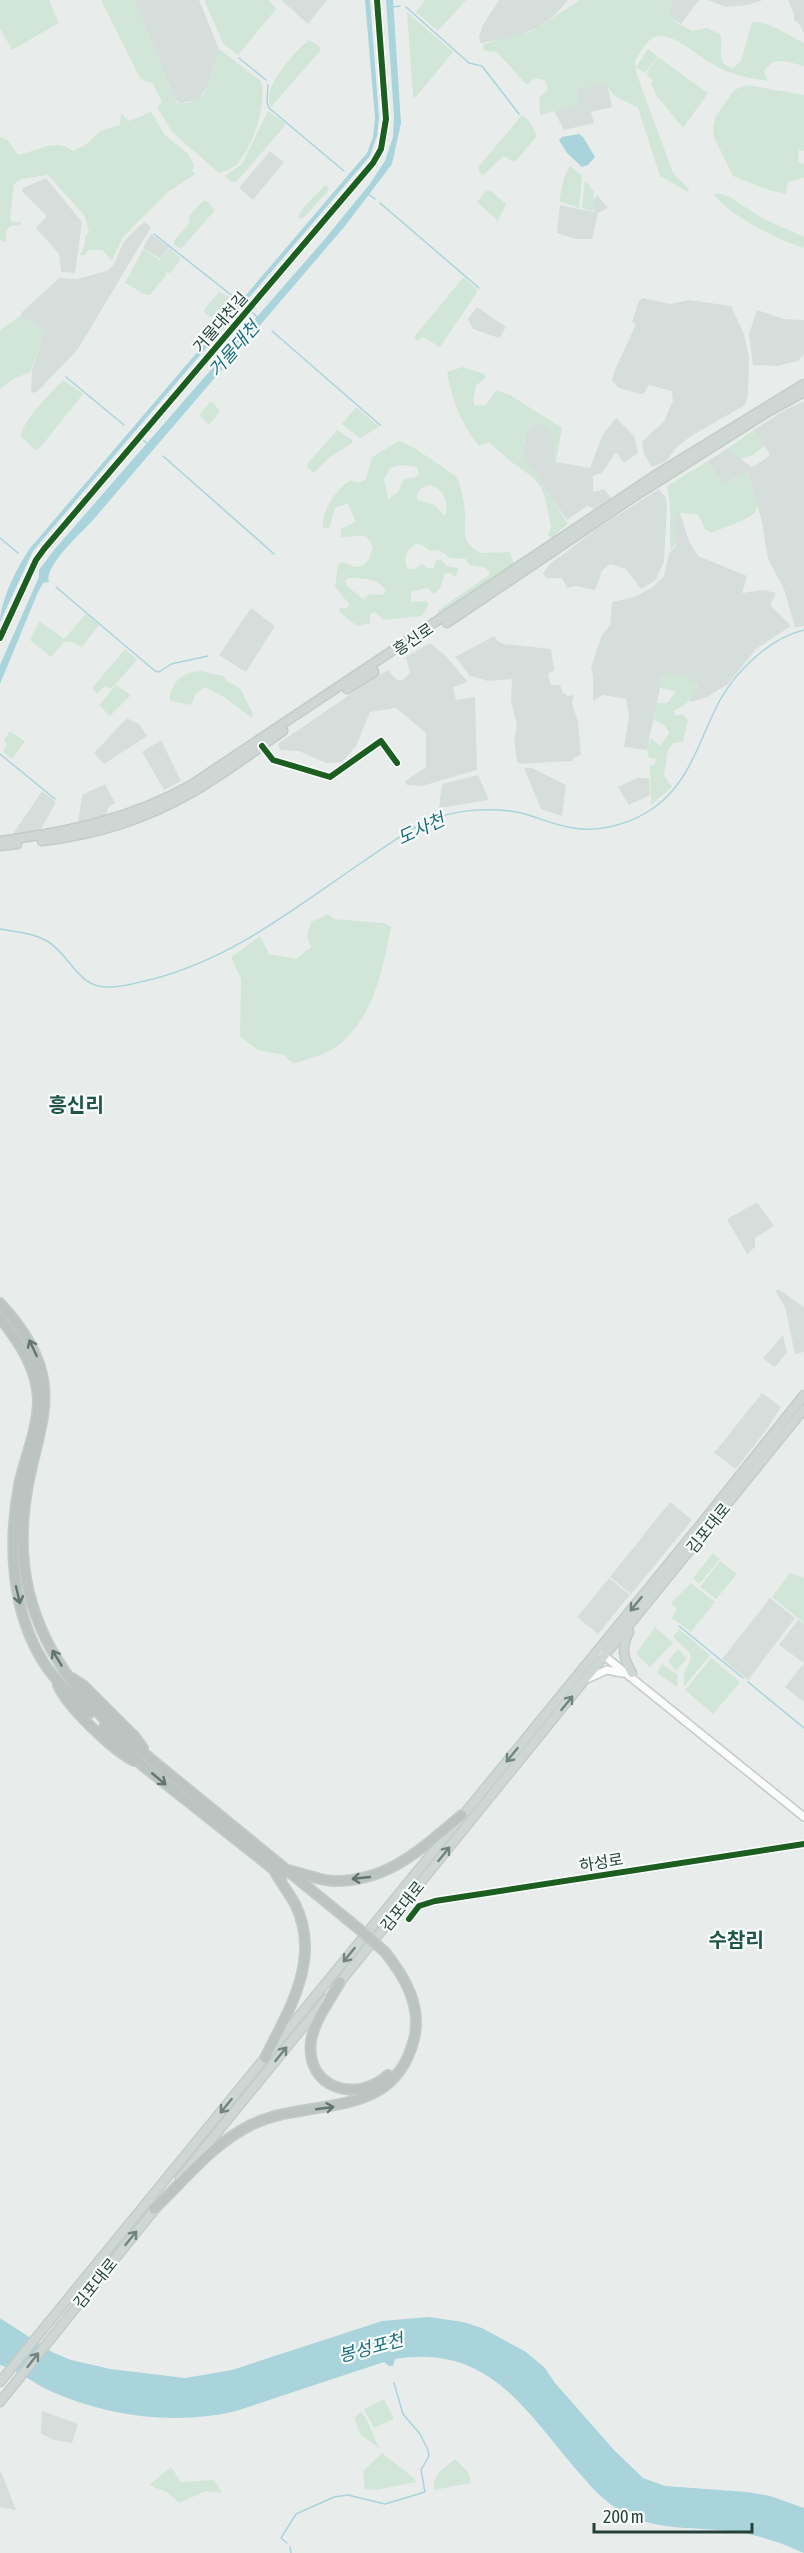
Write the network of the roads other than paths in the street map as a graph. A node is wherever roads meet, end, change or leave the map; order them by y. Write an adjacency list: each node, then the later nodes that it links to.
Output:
1 (377, 0): 4 (street, 거물대천길)
2 (804, 384): 7 (main road, 흥신로)
3 (804, 392): 5 (main road, 흥신로)
4 (0, 638)
5 (262, 746): 6 (street); 8 (main road, 흥신로)
6 (397, 763)
7 (0, 841)
8 (0, 846)
9 (0, 1303): 21 (highway, one-way to 9)
10 (0, 1318): 20 (highway, one-way to 20)
11 (804, 1395): 14 (main road, 김포대로, one-way to 14)
12 (804, 1409): 13 (main road, 김포대로)
13 (634, 1620): 14 (main road, 김포대로); 15 (main road)
14 (602, 1652): 15 (street); 16 (main road, 김포대로); 17 (main road, 김포대로, one-way to 17)
15 (630, 1674): 16 (street); 18 (street)
16 (585, 1681): 25 (main road, 김포대로, one-way to 16)
17 (462, 1815): 21 (highway, one-way to 21); 26 (main road, 김포대로, one-way to 26)
18 (804, 1815)
19 (804, 1844): 22 (street, 하성로)
20 (272, 1868): 23 (highway); 26 (highway)
21 (282, 1868): 23 (highway)
22 (409, 1919)
23 (357, 1931): 24 (highway, bridge)
24 (382, 1953): 25 (highway); 27 (highway, one-way to 24)
25 (340, 1982): 27 (main road, 김포대로, one-way to 25)
26 (265, 2058): 28 (main road, 김포대로, one-way to 28)
27 (154, 2209): 29 (main road, 김포대로, one-way to 27)
28 (1, 2381)
29 (0, 2402)

